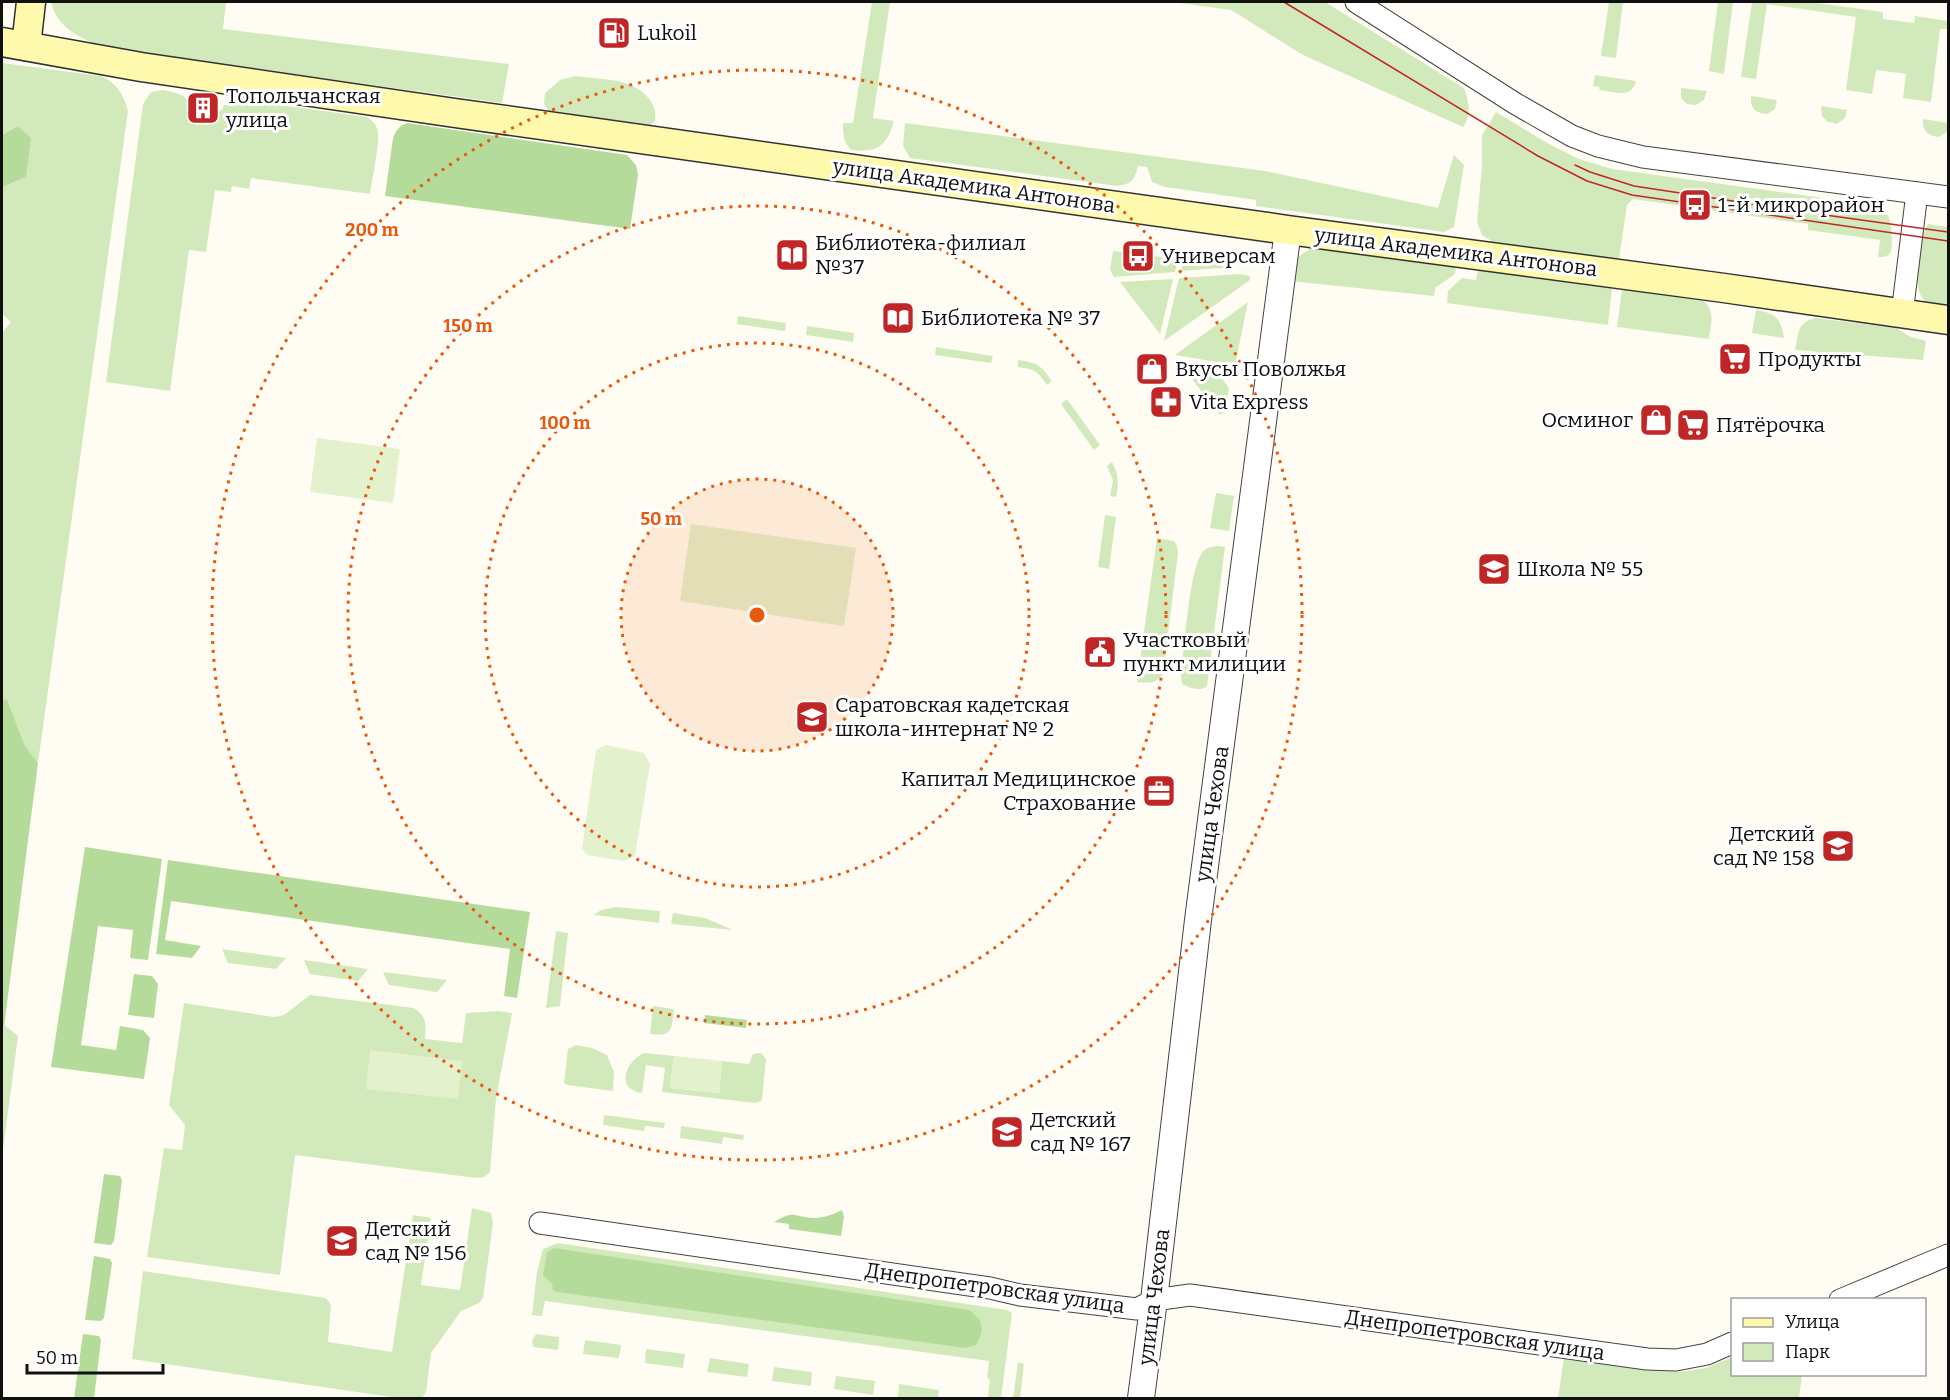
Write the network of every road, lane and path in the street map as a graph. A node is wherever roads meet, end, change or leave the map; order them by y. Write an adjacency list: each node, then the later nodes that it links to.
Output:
1 (32, 2): 3 (main road)
2 (1360, 3): 4 (street)
3 (14, 44): 6 (main road, улица Академика Антонова)
4 (1917, 193): 5 (street); 7 (street)
5 (1948, 197)
6 (1288, 230): 7 (main road, улица Академика Антонова); 12 (street, улица Чехова)
7 (1902, 314): 8 (main road, улица Академика Антонова)
8 (1948, 320)
9 (540, 1223): 12 (street, Днепропетровская улица)
10 (1948, 1255): 11 (street)
11 (1842, 1298)
12 (1154, 1300): 13 (street, Днепропетровская улица); 14 (street, улица Чехова)
13 (1731, 1343)
14 (1141, 1398)

